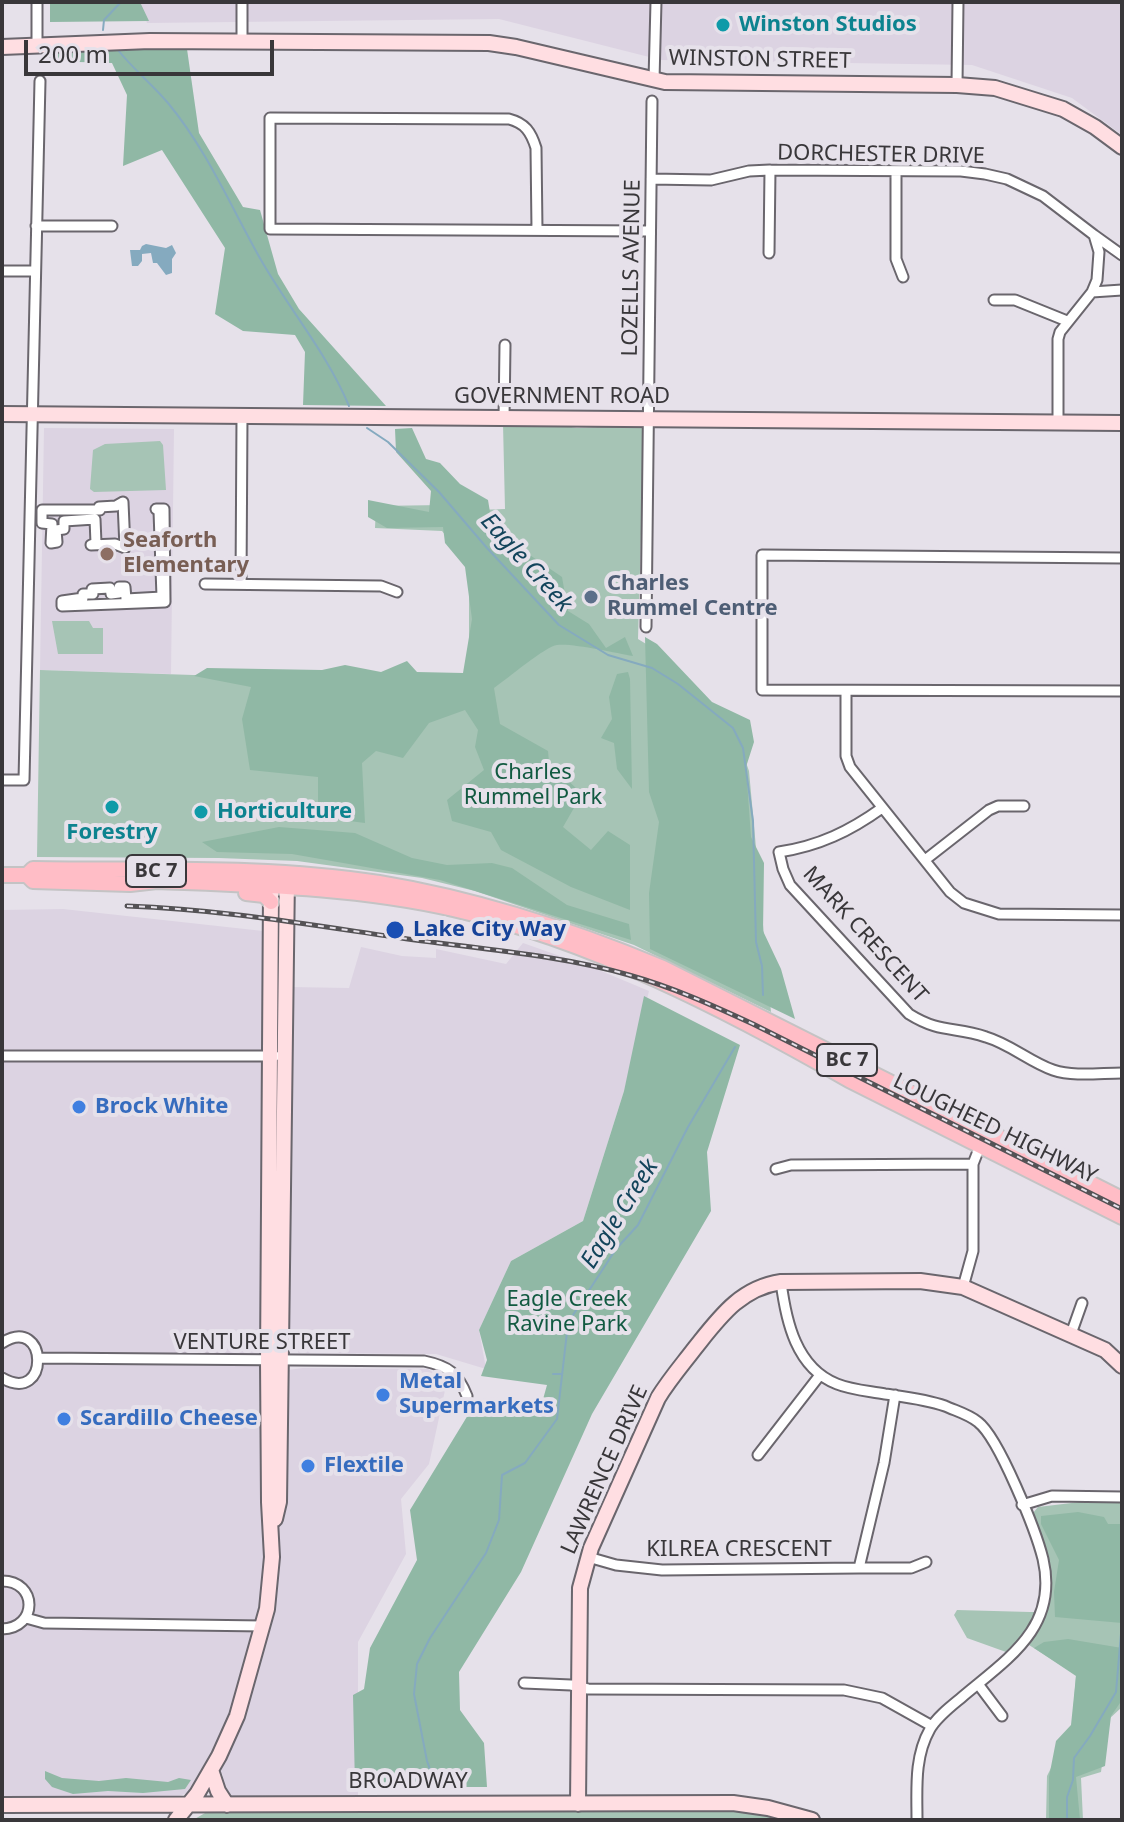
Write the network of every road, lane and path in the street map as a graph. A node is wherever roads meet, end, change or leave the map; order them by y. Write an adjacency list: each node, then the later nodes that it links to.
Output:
1 (37, 2): 7 (street)
2 (242, 2): 5 (street)
3 (656, 2): 8 (street)
4 (958, 2): 10 (street)
5 (242, 42): 7 (street, WINSTON STREET); 8 (street, WINSTON STREET)
6 (2, 47): 7 (street, WINSTON STREET)
7 (37, 47)
8 (654, 80): 10 (street, WINSTON STREET)
9 (40, 81): 16 (street)
10 (957, 85): 12 (street, WINSTON STREET)
11 (652, 101): 15 (street, LOZELLS AVENUE)
12 (1122, 147)
13 (770, 170): 14 (street, DORCHESTER DRIVE); 15 (street, DORCHESTER DRIVE); 21 (street)
14 (896, 171): 20 (street, DORCHESTER DRIVE); 25 (street)
15 (651, 179): 19 (street, LOZELLS AVENUE)
16 (36, 226): 17 (street); 24 (street)
17 (112, 226)
18 (537, 230): 18 (street); 19 (street)
19 (650, 231): 35 (street, LOZELLS AVENUE)
20 (1094, 235): 22 (street, DORCHESTER DRIVE); 27 (street)
21 (769, 253)
22 (1122, 255)
23 (2, 271): 24 (street)
24 (35, 271): 32 (street)
25 (903, 277)
26 (1122, 290): 27 (street)
27 (1092, 292): 29 (street)
28 (994, 300): 29 (street)
29 (1067, 321): 36 (street)
30 (505, 345): 34 (street)
31 (2, 414): 32 (street, GOVERNMENT ROAD)
32 (32, 414): 33 (street, GOVERNMENT ROAD); 47 (street)
33 (242, 417): 34 (street, GOVERNMENT ROAD); 41 (street)
34 (504, 418): 35 (street, GOVERNMENT ROAD)
35 (649, 419): 36 (street, GOVERNMENT ROAD); 44 (street, LOZELLS AVENUE)
36 (1058, 422): 37 (street, GOVERNMENT ROAD)
37 (1122, 423)
38 (125, 548): 38 (street)
39 (1122, 558): 45 (street)
40 (205, 584): 41 (street)
41 (241, 584): 42 (street)
42 (397, 592)
43 (165, 602): 43 (street)
44 (646, 627)
45 (846, 691): 46 (street); 49 (street)
46 (1122, 691)
47 (2, 780)
48 (1024, 806): 50 (street)
49 (882, 808): 50 (street); 57 (street, MARK CRESCENT)
50 (925, 860): 54 (street)
51 (2, 875): 52 (main road, LOUGHEED HIGHWAY / BC 7)
52 (27, 875): 53 (main road, LOUGHEED HIGHWAY / BC 7); 53 (main road, LOUGHEED HIGHWAY / BC 7)
53 (278, 884): 56 (street); 56 (street); 58 (main road, LOUGHEED HIGHWAY / BC 7); 61 (main road, LOUGHEED HIGHWAY / BC 7)
54 (1122, 915)
55 (2, 1056): 56 (street)
56 (277, 1056): 69 (street)
57 (1122, 1073)
58 (980, 1146): 59 (street); 62 (main road, LOUGHEED HIGHWAY / BC 7)
59 (973, 1164): 60 (street); 64 (street)
60 (776, 1169)
61 (1122, 1199)
62 (1122, 1217)
63 (781, 1282): 64 (street, LAWRENCE DRIVE); 71 (street); 78 (street, LAWRENCE DRIVE)
64 (963, 1287): 66 (street, LAWRENCE DRIVE)
65 (1082, 1303): 66 (street)
66 (1071, 1334): 70 (street, LAWRENCE DRIVE)
67 (2, 1343): 68 (street)
68 (39, 1358): 69 (street, VENTURE STREET); 72 (street)
69 (275, 1361): 74 (street, VENTURE STREET); 83 (street)
70 (1122, 1366)
71 (820, 1375): 73 (street); 75 (street)
72 (2, 1378)
73 (895, 1395): 77 (street); 80 (street, KILREA CRESCENT)
74 (467, 1396)
75 (758, 1455)
76 (1122, 1497): 77 (street)
77 (1022, 1505): 86 (street)
78 (588, 1557): 80 (street, KILREA CRESCENT); 87 (street, LAWRENCE DRIVE)
79 (926, 1562): 80 (street)
80 (859, 1568)
81 (2, 1581): 82 (street)
82 (26, 1618): 83 (street); 84 (street)
83 (263, 1626): 90 (street)
84 (2, 1629)
85 (524, 1683): 87 (street)
86 (978, 1684): 88 (street); 89 (street)
87 (578, 1689): 89 (street); 91 (street, LAWRENCE DRIVE)
88 (1002, 1716)
89 (932, 1726): 97 (street)
90 (211, 1770): 93 (street); 94 (street)
91 (578, 1804): 93 (street, BROADWAY); 96 (street, BROADWAY)
92 (2, 1805): 94 (street, BROADWAY)
93 (227, 1805): 94 (street, BROADWAY)
94 (188, 1813): 95 (street)
95 (176, 1820)
96 (812, 1820)
97 (917, 1820)

